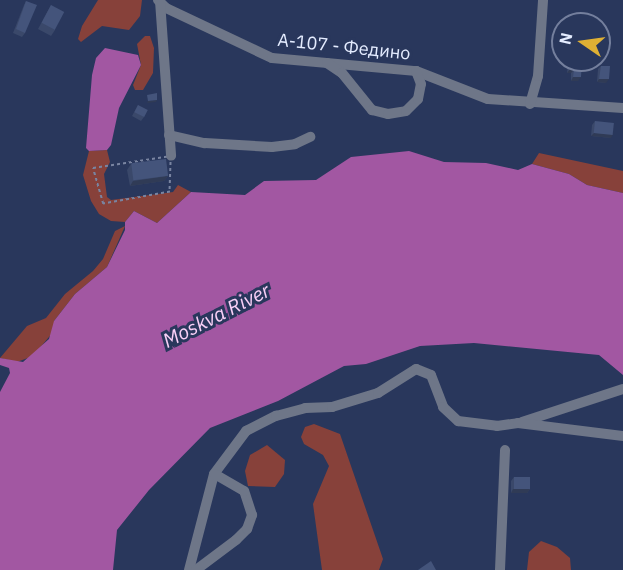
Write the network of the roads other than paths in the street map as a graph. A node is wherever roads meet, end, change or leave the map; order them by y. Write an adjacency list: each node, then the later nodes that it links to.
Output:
1 (159, 0): 3 (street, А-107 - Федино); 7 (street)
2 (543, 0): 5 (street)
3 (327, 63): 4 (street, А-107 - Федино); 4 (street)
4 (416, 71): 5 (street, А-107 - Федино)
5 (530, 104): 6 (street, А-107 - Федино)
6 (623, 108)
7 (169, 135): 8 (street); 9 (street)
8 (310, 137)
9 (171, 156)
10 (623, 389): 11 (street)
11 (518, 423): 12 (street); 14 (street)
12 (623, 436)
13 (505, 450): 17 (street)
14 (214, 474): 15 (street); 16 (street)
15 (189, 570)
16 (196, 570)
17 (500, 570)

